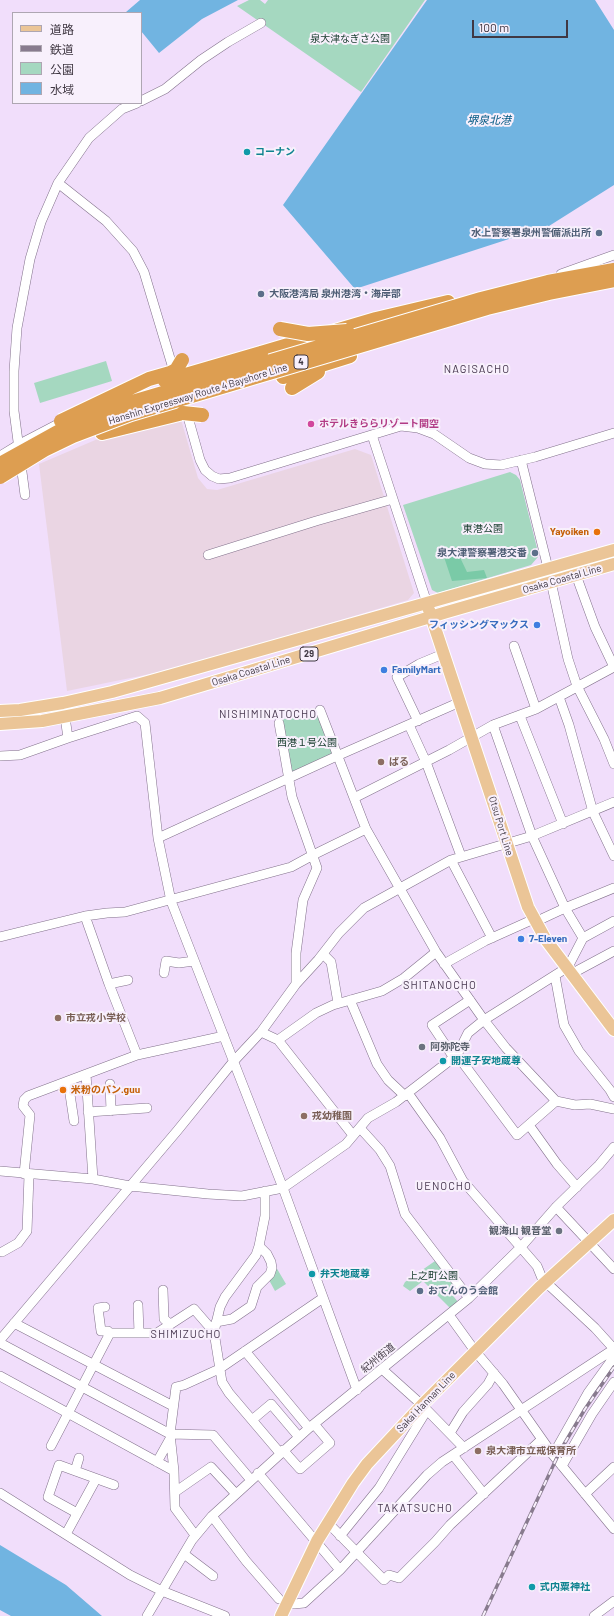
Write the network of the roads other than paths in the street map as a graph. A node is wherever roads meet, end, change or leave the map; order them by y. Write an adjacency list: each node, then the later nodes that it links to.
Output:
1 (261, 23): 2 (street)
2 (142, 100)
3 (134, 104): 4 (street)
4 (58, 183): 14 (street); 22 (street)
5 (614, 255): 9 (street)
6 (614, 269): 8 (highway, Hanshin Expressway Route 4 Bayshore Line / 4, bridge); 12 (street)
7 (614, 280): 10 (highway, Hanshin Expressway Route 4 Bayshore Line / 4, bridge)
8 (481, 298): 11 (highway, bridge); 25 (highway, Hanshin Expressway Route 4 Bayshore Line / 4, bridge)
9 (448, 302): 14 (street); 17 (highway, 4, bridge)
10 (452, 318): 15 (highway, bridge); 27 (highway, Hanshin Expressway Route 4 Bayshore Line / 4, bridge)
11 (280, 329)
12 (384, 344): 15 (highway); 16 (street)
13 (182, 360): 17 (highway, bridge)
14 (177, 381): 16 (street); 22 (street)
15 (287, 382): 19 (highway)
16 (184, 402): 21 (street); 26 (street)
17 (90, 405): 25 (highway, bridge)
18 (202, 415): 19 (highway, bridge)
19 (102, 433): 27 (highway, bridge)
20 (614, 433): 24 (street)
21 (372, 435): 24 (street); 30 (street)
22 (18, 445): 23 (street); 26 (street)
23 (0, 456)
24 (521, 460): 34 (street)
25 (0, 463)
26 (22, 468): 28 (street); 29 (street)
27 (0, 477)
28 (0, 483)
29 (25, 495)
30 (393, 499): 32 (street); 37 (street)
31 (614, 550): 34 (main road, Osaka Coastal Line / 29)
32 (208, 555)
33 (614, 564): 35 (main road, Osaka Coastal Line / 29)
34 (548, 568): 36 (street); 37 (main road, Osaka Coastal Line / 29)
35 (576, 575): 36 (main road, Osaka Coastal Line / 29); 41 (street)
36 (551, 581): 38 (main road, Osaka Coastal Line / 29); 42 (street)
37 (427, 603): 38 (main road, Otsu Port Line); 47 (main road, Osaka Coastal Line / 29)
38 (431, 616): 40 (main road, Otsu Port Line); 49 (main road, Osaka Coastal Line / 29)
39 (514, 646): 45 (street)
40 (443, 654): 44 (main road, Otsu Port Line); 51 (street)
41 (614, 667): 42 (street)
42 (577, 686): 43 (street); 59 (street)
43 (559, 697): 45 (street); 63 (street)
44 (460, 702): 51 (street); 54 (main road, Otsu Port Line)
45 (536, 709): 48 (street)
46 (320, 710): 57 (street)
47 (0, 711)
48 (520, 716): 53 (street); 64 (street)
49 (65, 717): 52 (main road, Osaka Coastal Line / 29); 55 (street)
50 (279, 723): 60 (street)
51 (413, 723): 57 (street); 58 (street)
52 (0, 724)
53 (493, 725): 54 (street); 66 (street)
54 (472, 736): 58 (street); 68 (main road, Otsu Port Line)
55 (68, 738): 56 (street); 67 (street)
56 (0, 756)
57 (337, 756): 60 (street); 61 (street)
58 (426, 762): 61 (street); 70 (street)
59 (614, 764)
60 (289, 778): 67 (street); 69 (street)
61 (354, 798): 65 (street)
62 (614, 802): 63 (street)
63 (593, 812): 64 (street); 71 (street)
64 (563, 824): 66 (street)
65 (366, 829): 69 (street); 73 (street)
66 (532, 836): 68 (street); 76 (street)
67 (158, 838): 75 (street)
68 (506, 844): 70 (street); 78 (main road, Otsu Port Line)
69 (313, 854): 75 (street); 93 (street)
70 (461, 856): 72 (street)
71 (614, 856)
72 (451, 860): 73 (street); 81 (street)
73 (399, 888): 84 (street); 85 (street)
74 (614, 888): 76 (street)
75 (171, 901): 77 (street); 86 (street)
76 (565, 908): 78 (street); 82 (street)
77 (85, 916): 80 (street); 92 (street)
78 (535, 921): 81 (street); 88 (main road, Otsu Port Line)
79 (614, 921): 82 (street)
80 (0, 937)
81 (492, 938): 87 (street)
82 (583, 938): 88 (street)
83 (614, 951): 88 (street)
84 (436, 952): 87 (street); 94 (street)
85 (323, 954): 93 (street); 96 (street)
86 (194, 961): 89 (street); 100 (street)
87 (444, 964): 95 (street)
88 (570, 970): 90 (street); 98 (main road, Otsu Port Line)
89 (164, 973)
90 (555, 976): 97 (street); 109 (street)
91 (128, 980): 92 (street)
92 (109, 984): 102 (street)
93 (296, 984): 99 (street)
94 (350, 1000): 96 (street); 108 (street)
95 (470, 1000): 97 (street); 103 (street)
96 (338, 1003): 101 (street)
97 (484, 1020): 103 (street); 110 (street)
98 (614, 1030)
99 (261, 1032): 101 (street); 104 (street)
100 (224, 1036): 102 (street); 104 (street)
101 (278, 1040): 118 (street)
102 (137, 1055): 105 (street)
103 (455, 1057): 108 (street); 116 (street)
104 (233, 1062): 123 (street); 125 (street)
105 (86, 1074): 106 (street); 114 (street)
106 (68, 1081): 115 (street); 121 (street)
107 (110, 1084): 113 (street)
108 (407, 1094): 117 (street); 131 (street)
109 (614, 1097)
110 (556, 1101): 112 (street); 116 (street)
111 (146, 1108): 113 (street)
112 (614, 1109)
113 (111, 1110): 114 (street)
114 (88, 1112): 122 (street)
115 (74, 1121)
116 (529, 1125): 124 (street)
117 (360, 1128): 118 (street); 137 (street)
118 (352, 1134): 125 (street)
119 (614, 1147): 124 (street, 紀州街道)
120 (0, 1172): 121 (street)
121 (27, 1174): 122 (street); 132 (street)
122 (94, 1179): 123 (street)
123 (130, 1186): 126 (street); 142 (street)
124 (577, 1187): 127 (street, 紀州街道)
125 (283, 1188): 126 (street); 136 (street)
126 (265, 1191): 130 (street)
127 (556, 1207): 129 (street); 131 (street, 紀州街道)
128 (614, 1220): 129 (main road, Sakai Hannan Line)
129 (589, 1242): 133 (street); 134 (main road, Sakai Hannan Line)
130 (259, 1246): 141 (street); 141 (street)
131 (521, 1246): 134 (street); 137 (street, 紀州街道)
132 (2, 1252)
133 (614, 1269)
134 (544, 1283): 149 (street); 151 (main road, Sakai Hannan Line)
135 (163, 1290): 143 (street)
136 (323, 1298): 150 (street); 160 (street)
137 (469, 1298): 140 (street, 紀州街道)
138 (138, 1305): 146 (street)
139 (105, 1306): 145 (street)
140 (449, 1315): 151 (street); 155 (street, 紀州街道)
141 (216, 1322): 144 (street)
142 (14, 1323): 147 (street); 153 (street)
143 (170, 1324): 144 (street); 146 (street)
144 (214, 1332): 154 (street)
145 (110, 1333): 146 (street); 153 (street)
146 (139, 1333)
147 (0, 1340)
148 (0, 1343): 159 (street)
149 (614, 1349): 163 (street)
150 (245, 1350): 154 (street); 166 (street)
151 (475, 1352): 156 (street); 162 (main road, Sakai Hannan Line)
152 (614, 1357): 175 (street)
153 (94, 1365): 159 (street); 161 (street)
154 (219, 1368): 161 (street); 165 (street)
155 (382, 1369): 160 (street, 紀州街道); 162 (street)
156 (494, 1373): 163 (street); 167 (street)
157 (0, 1376): 164 (street)
158 (614, 1382): 179 (street)
159 (82, 1388): 164 (street); 168 (street)
160 (357, 1390): 166 (street, 紀州街道)
161 (173, 1406): 168 (street)
162 (424, 1408): 167 (street); 193 (main road, Sakai Hannan Line); 197 (street)
163 (522, 1412): 170 (street); 172 (street)
164 (68, 1414): 171 (street); 177 (street)
165 (252, 1420): 169 (street); 173 (street)
166 (311, 1426): 169 (street, 紀州街道); 173 (street)
167 (450, 1433): 172 (street)
168 (170, 1436): 177 (street); 181 (street); 184 (street)
169 (299, 1437): 173 (street, 紀州街道)
170 (541, 1440): 175 (street); 189 (street)
171 (51, 1446)
172 (464, 1448): 174 (street)
173 (281, 1452): 182 (street, 紀州街道)
174 (453, 1455): 189 (street); 199 (street)
175 (553, 1455): 179 (street)
176 (80, 1458): 180 (street)
177 (157, 1462): 181 (street)
178 (614, 1467): 190 (street)
179 (564, 1468): 190 (street)
180 (75, 1471): 183 (street); 191 (street)
181 (174, 1471): 186 (street)
182 (258, 1473): 184 (street, 紀州街道); 198 (street)
183 (96, 1479): 185 (street); 191 (street)
184 (251, 1480): 188 (street, 紀州街道)
185 (114, 1485)
186 (175, 1492): 188 (street); 196 (street)
187 (0, 1493): 195 (street)
188 (236, 1494): 192 (street, 紀州街道)
189 (484, 1494): 199 (street)
190 (586, 1494): 194 (street)
191 (77, 1513): 195 (street)
192 (212, 1516): 196 (street, 紀州街道); 204 (street)
193 (328, 1523): 197 (street); 198 (main road, Sakai Hannan Line)
194 (614, 1528)
195 (66, 1534): 203 (street)
196 (195, 1535): 200 (street, 紀州街道)
197 (340, 1536): 199 (street)
198 (317, 1541): 201 (street); 209 (main road, Sakai Hannan Line)
199 (355, 1552): 201 (street)
200 (184, 1554): 202 (street); 203 (street, 紀州街道)
201 (340, 1570): 206 (street)
202 (213, 1576)
203 (161, 1593): 207 (street, 紀州街道); 208 (street)
204 (279, 1599)
205 (614, 1601): 210 (street)
206 (294, 1604)
207 (147, 1616)
208 (225, 1616)
209 (281, 1616)
210 (594, 1616)

